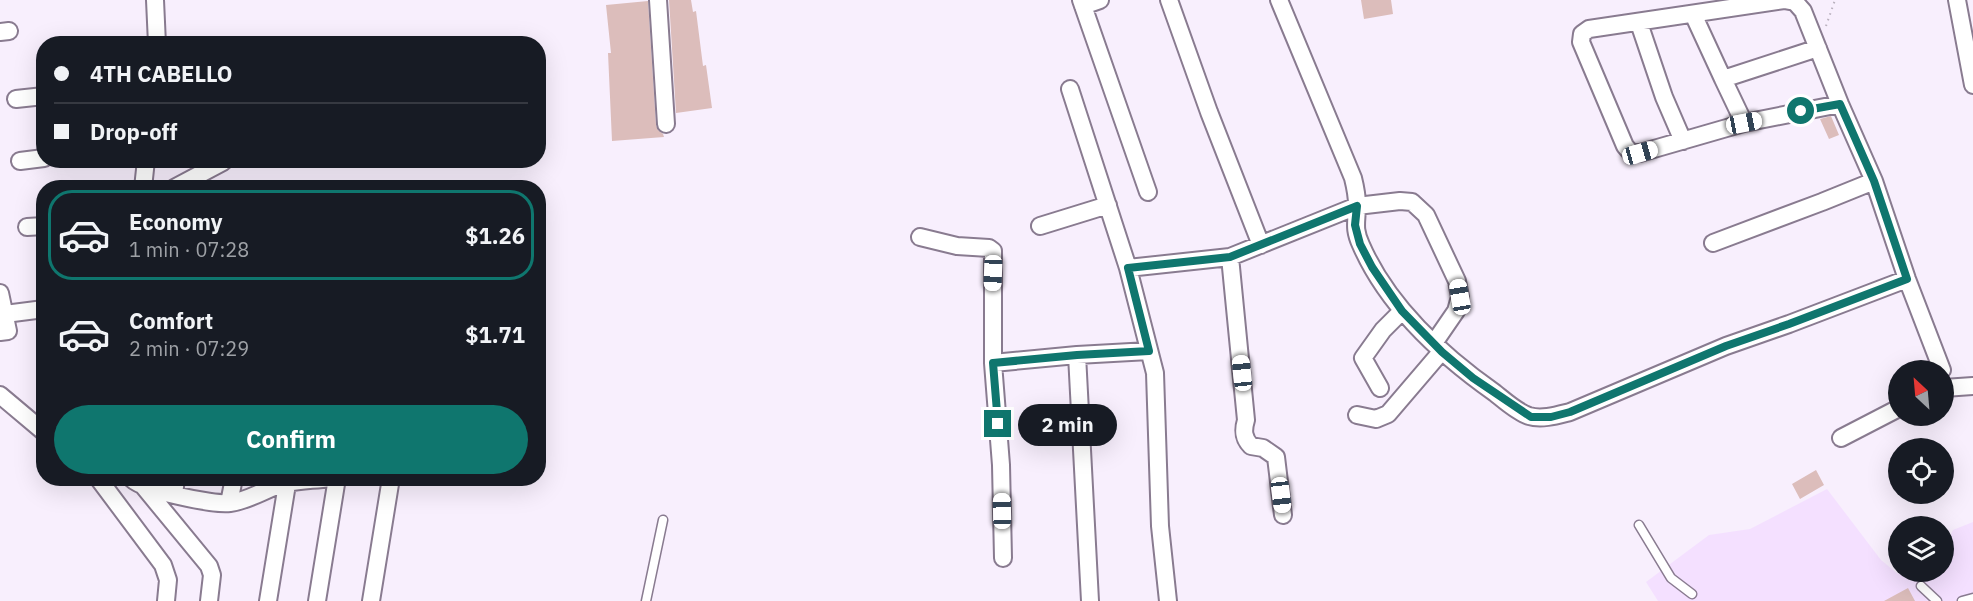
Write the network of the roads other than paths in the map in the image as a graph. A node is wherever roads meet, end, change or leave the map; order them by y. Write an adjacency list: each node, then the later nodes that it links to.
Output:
1 (155, 0): 10 (street)
2 (658, 0): 19 (street)
3 (1100, 0): 7 (street)
4 (1169, 0): 32 (street)
5 (1279, 0): 28 (street)
6 (1957, 0): 13 (street)
7 (1082, 3): 26 (street)
8 (1693, 14): 9 (street); 11 (street); 12 (street)
9 (1639, 23): 20 (street); 20 (street)
10 (157, 36)
11 (1818, 48): 12 (street); 17 (street)
12 (1723, 79): 18 (street)
13 (1973, 85)
14 (1070, 89): 27 (street)
15 (36, 97): 16 (street)
16 (16, 99)
17 (1840, 104): 18 (street); 25 (street)
18 (1744, 123): 20 (street)
19 (666, 124)
20 (1683, 141)
21 (36, 159): 22 (street)
22 (20, 161)
23 (212, 168): 24 (street)
24 (189, 180)
25 (1874, 181): 31 (street); 35 (street)
26 (1148, 192)
27 (1108, 205): 29 (street); 34 (street)
28 (1357, 206): 32 (street); 38 (street); 41 (street)
29 (1040, 226)
30 (920, 237): 45 (street)
31 (1713, 243)
32 (1261, 245): 33 (street)
33 (1230, 257): 34 (street); 63 (street)
34 (1128, 268): 42 (street)
35 (1907, 279): 41 (street); 44 (street)
36 (0, 293): 39 (street)
37 (36, 310): 39 (street)
38 (1402, 311): 41 (street); 48 (street)
39 (5, 314): 40 (street)
40 (4, 332)
41 (1438, 348): 51 (street)
42 (1149, 351): 43 (street); 77 (street)
43 (1077, 355): 45 (street); 76 (street)
44 (1938, 360)
45 (993, 363): 66 (street)
46 (1954, 384): 47 (street)
47 (1973, 386)
48 (1380, 388)
49 (0, 395): 52 (street)
50 (1888, 414): 53 (street)
51 (1357, 415)
52 (36, 425)
53 (1841, 438)
54 (104, 486): 70 (street)
55 (139, 486): 71 (street)
56 (232, 486): 62 (street)
57 (274, 486): 62 (street)
58 (286, 486): 72 (street)
59 (336, 486): 73 (street)
60 (390, 486): 74 (street)
61 (175, 487): 62 (street)
62 (229, 503)
63 (1283, 515)
64 (663, 520): 75 (lane)
65 (1639, 525): 68 (lane)
66 (1003, 558)
67 (1921, 586): 78 (lane)
68 (1692, 594)
69 (1973, 598): 79 (lane)
70 (166, 601)
71 (209, 601)
72 (268, 601)
73 (317, 601)
74 (371, 601)
75 (646, 601)
76 (1090, 601)
77 (1168, 601)
78 (1937, 601)
79 (1962, 601)

